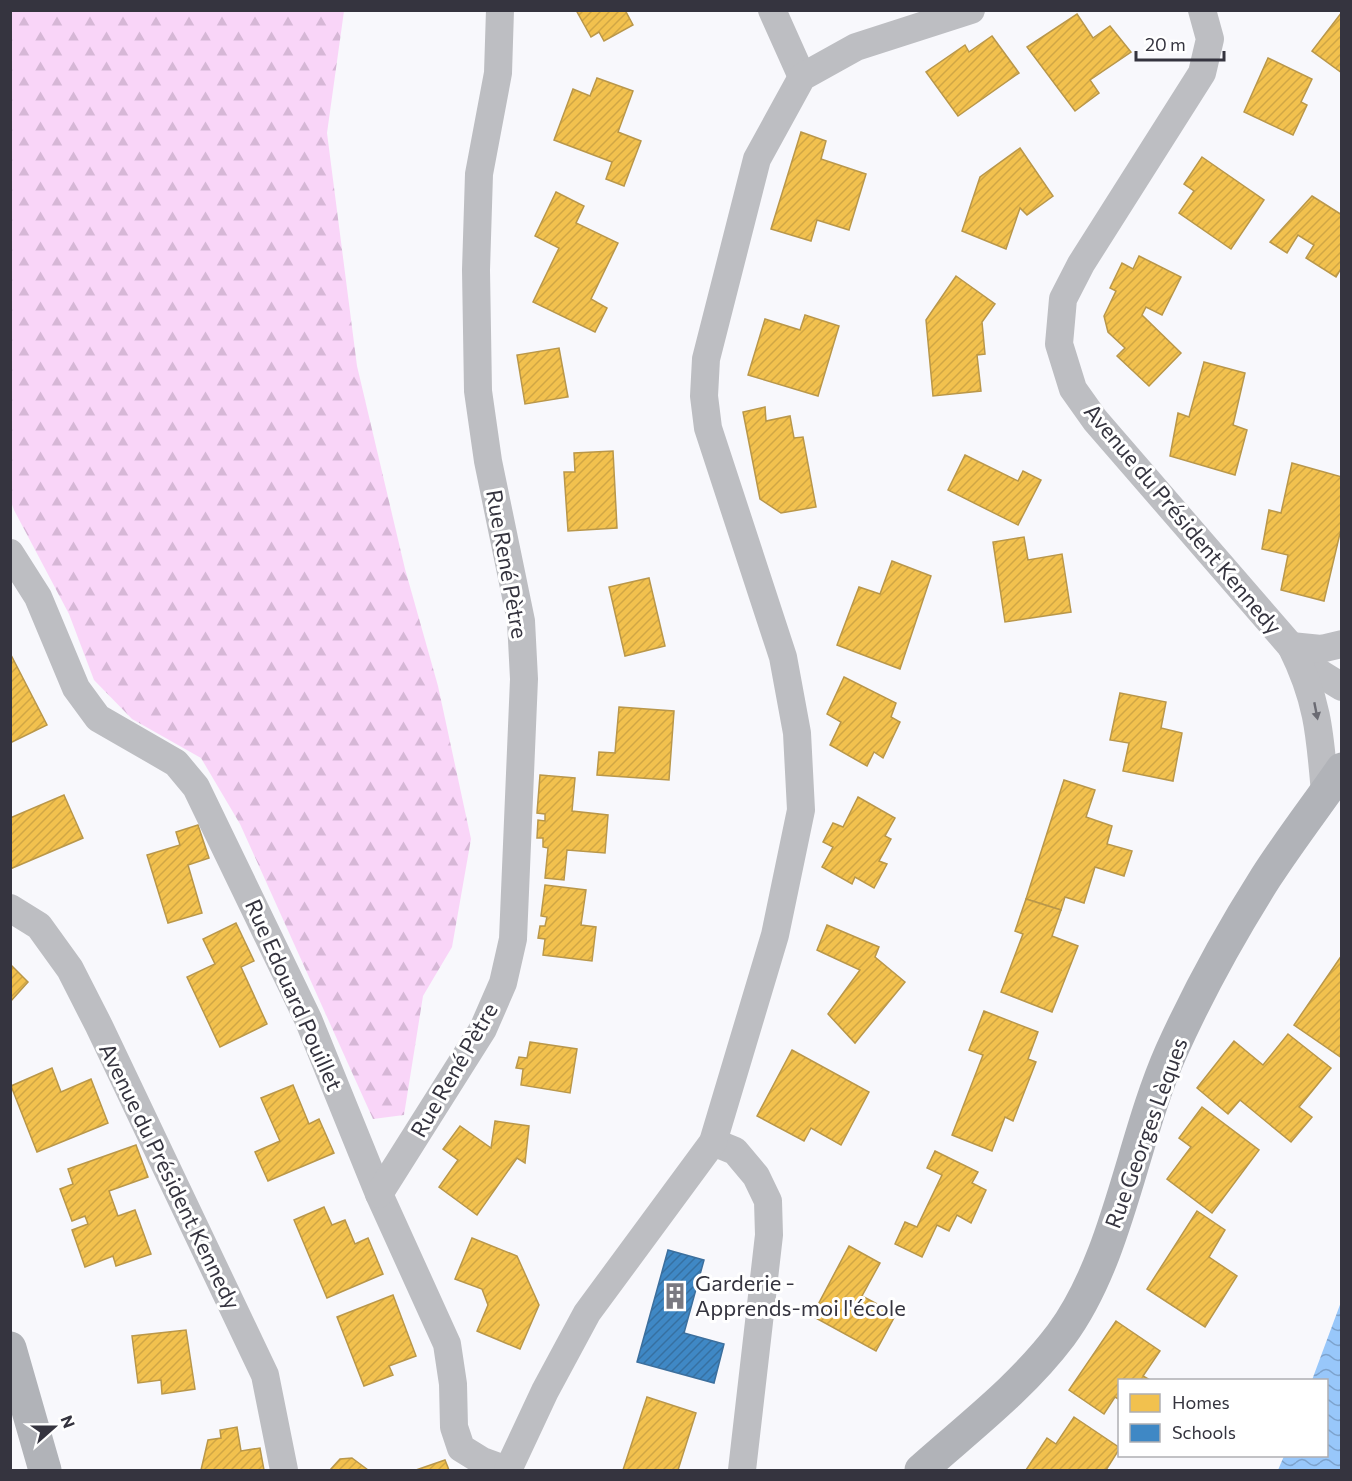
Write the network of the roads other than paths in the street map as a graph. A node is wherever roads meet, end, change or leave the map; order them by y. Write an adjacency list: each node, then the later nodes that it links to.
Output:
1 (500, 10): 13 (street, Rue René Pètre)
2 (772, 10): 5 (street)
3 (971, 10): 5 (street)
4 (1202, 10): 8 (street, Avenue du Président Kennedy)
5 (802, 77): 12 (street)
6 (10, 553): 13 (street, Rue Edouard Pouillet)
7 (1341, 644): 8 (street)
8 (1291, 646): 9 (street, Avenue du Président Kennedy); 10 (street, one-way to 10)
9 (1341, 687)
10 (1333, 781): 19 (main road, Rue Georges Lèques)
11 (10, 908): 16 (street, Avenue du Président Kennedy)
12 (713, 1142): 17 (street); 18 (street)
13 (380, 1194): 17 (street, Rue Edouard Pouillet)
14 (10, 1348): 15 (main road)
15 (45, 1470)
16 (284, 1470)
17 (507, 1470)
18 (742, 1470)
19 (921, 1470)

